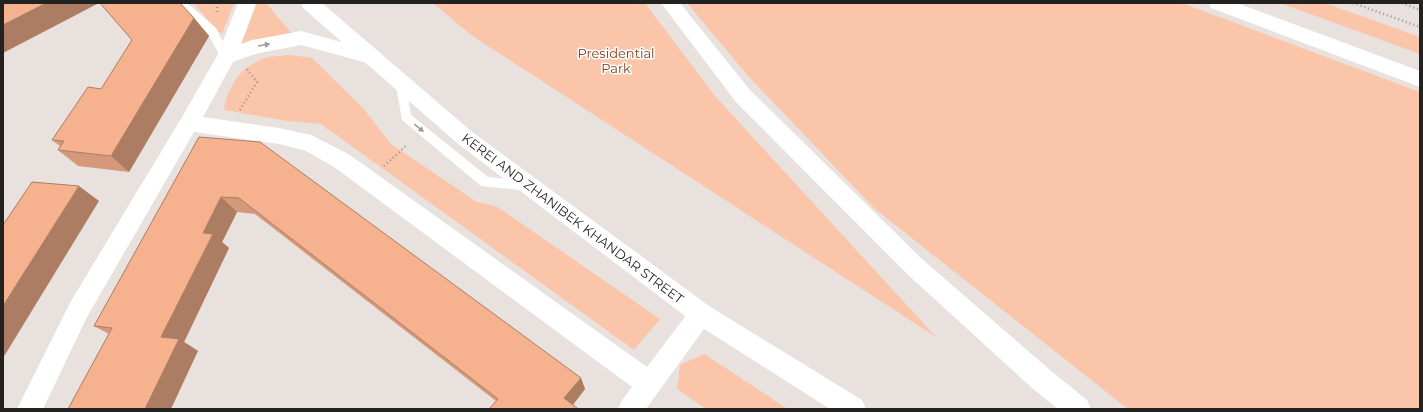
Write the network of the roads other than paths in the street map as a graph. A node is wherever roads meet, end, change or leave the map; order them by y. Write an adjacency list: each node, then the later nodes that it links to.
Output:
1 (181, 3): 6 (lane)
2 (246, 3): 6 (street)
3 (670, 3): 15 (street)
4 (1218, 3): 8 (street)
5 (314, 5): 7 (street, KEREI AND ZHANIBEK KHANDAR STREET)
6 (226, 56): 7 (street, one-way to 7); 9 (street)
7 (371, 57): 10 (street, KEREI AND ZHANIBEK KHANDAR STREET)
8 (1420, 78)
9 (189, 123): 11 (street); 12 (street)
10 (701, 314): 11 (street); 14 (street, KEREI AND ZHANIBEK KHANDAR STREET)
11 (648, 384): 13 (street)
12 (30, 409)
13 (631, 409)
14 (853, 409)
15 (1078, 409)

